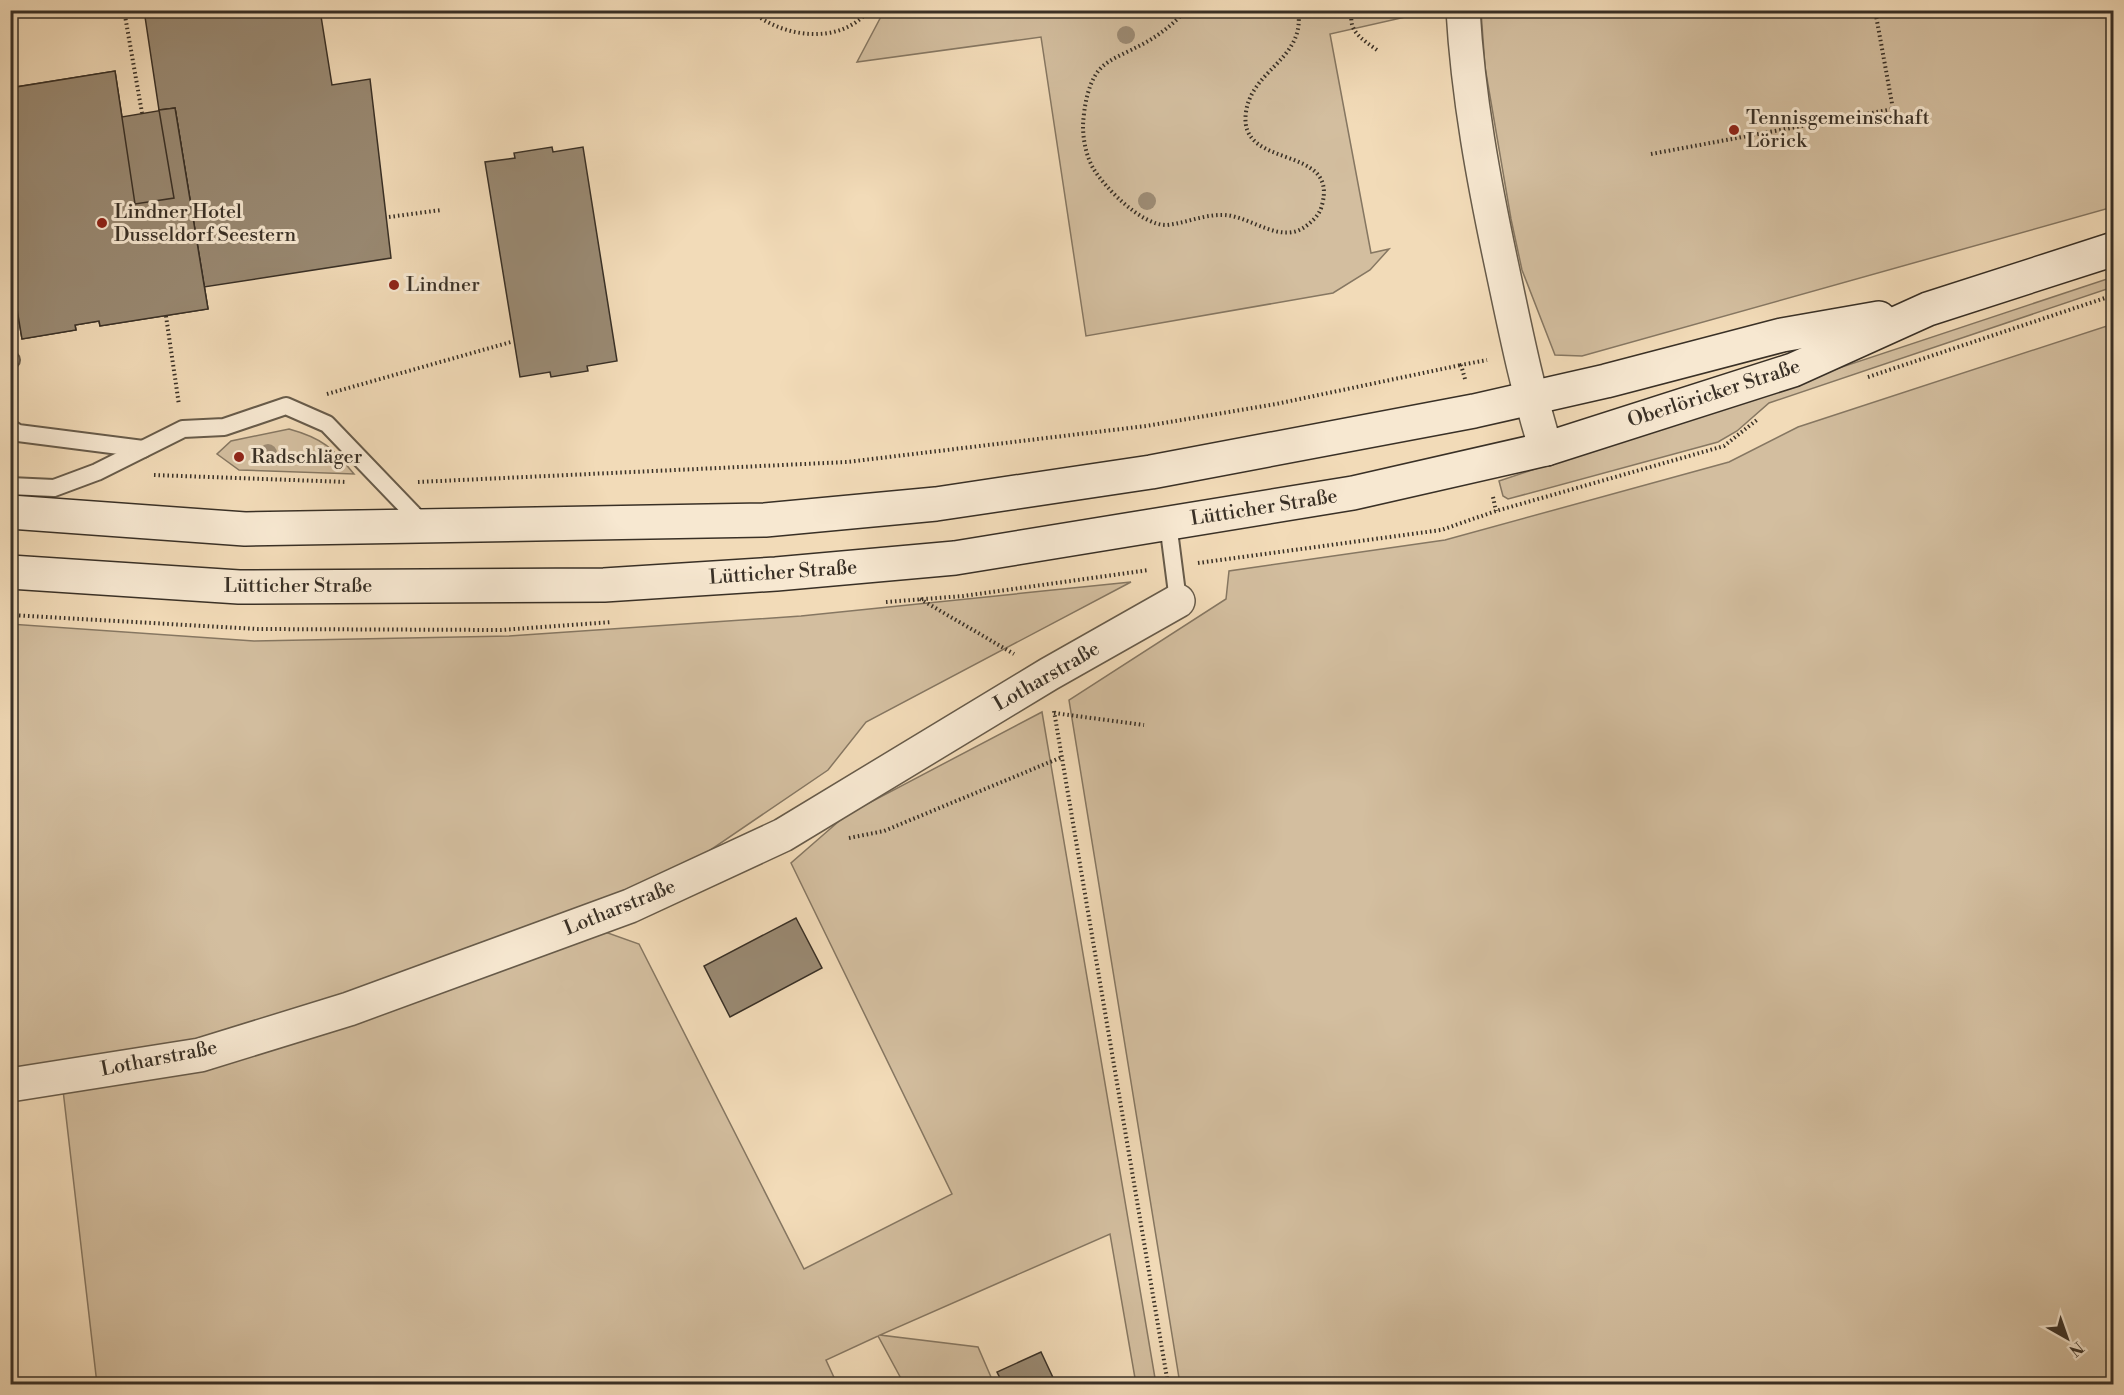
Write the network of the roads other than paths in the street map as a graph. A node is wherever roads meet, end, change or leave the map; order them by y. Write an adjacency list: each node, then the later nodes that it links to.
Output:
1 (1470, 21): 4 (main road)
2 (2114, 249): 3 (main road, Oberlöricker Straße)
3 (1928, 309): 4 (main road, Oberlöricker Straße); 7 (main road, Oberlöricker Straße)
4 (1530, 398): 7 (main road); 11 (main road)
5 (10, 428): 6 (lane)
6 (143, 449): 8 (lane); 11 (lane)
7 (1546, 449): 10 (main road, Lütticher Straße)
8 (10, 486)
9 (10, 512): 11 (main road)
10 (1168, 523): 12 (main road, Lütticher Straße); 13 (lane)
11 (425, 527)
12 (10, 572)
13 (1178, 601): 14 (main road, Lotharstraße)
14 (10, 1085)

